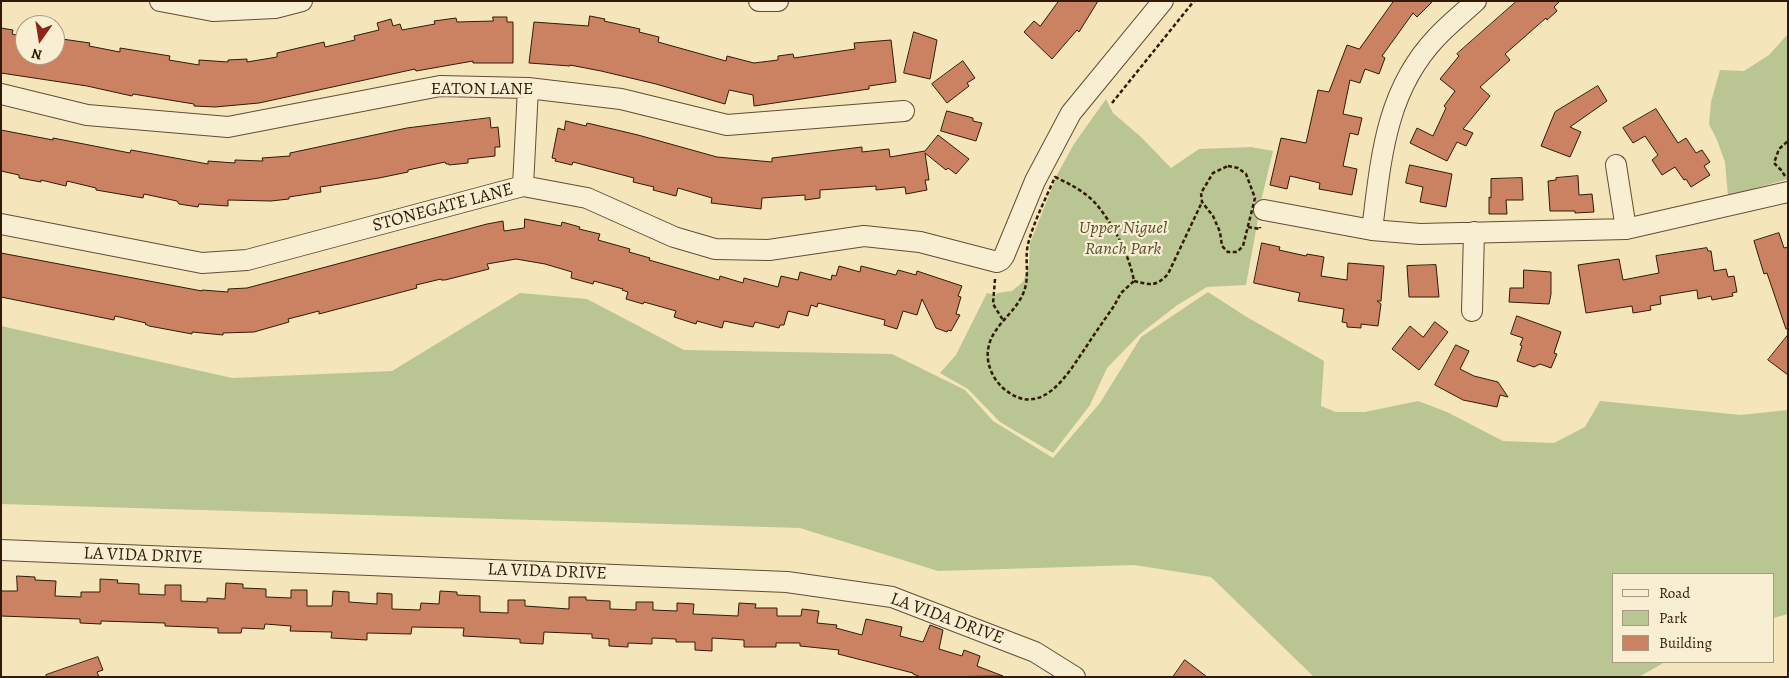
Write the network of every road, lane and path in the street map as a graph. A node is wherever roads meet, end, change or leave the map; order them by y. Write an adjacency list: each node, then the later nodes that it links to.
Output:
1 (160, 1): 2 (street)
2 (302, 1)
3 (760, 1): 4 (street)
4 (778, 1)
5 (1163, 1): 23 (street)
6 (1194, 1): 10 (path)
7 (1476, 1): 21 (street)
8 (528, 88): 9 (street, EATON LANE); 11 (street, EATON LANE); 15 (street)
9 (1, 94)
10 (1112, 103)
11 (904, 111)
12 (1788, 141): 14 (path)
13 (1616, 165): 20 (street)
14 (1788, 182)
15 (523, 186): 19 (street, STONEGATE LANE); 23 (street, STONEGATE LANE)
16 (1788, 192): 20 (street)
17 (1202, 202): 17 (path); 24 (path)
18 (1264, 210): 21 (street)
19 (1, 224)
20 (1626, 229): 22 (street)
21 (1372, 230): 22 (street)
22 (1474, 232): 25 (street)
23 (997, 262): 26 (path)
24 (1134, 281): 26 (path); 26 (path)
25 (1472, 311)
26 (1003, 320)
27 (1, 550): 28 (street, LA VIDA DRIVE)
28 (1075, 677)

